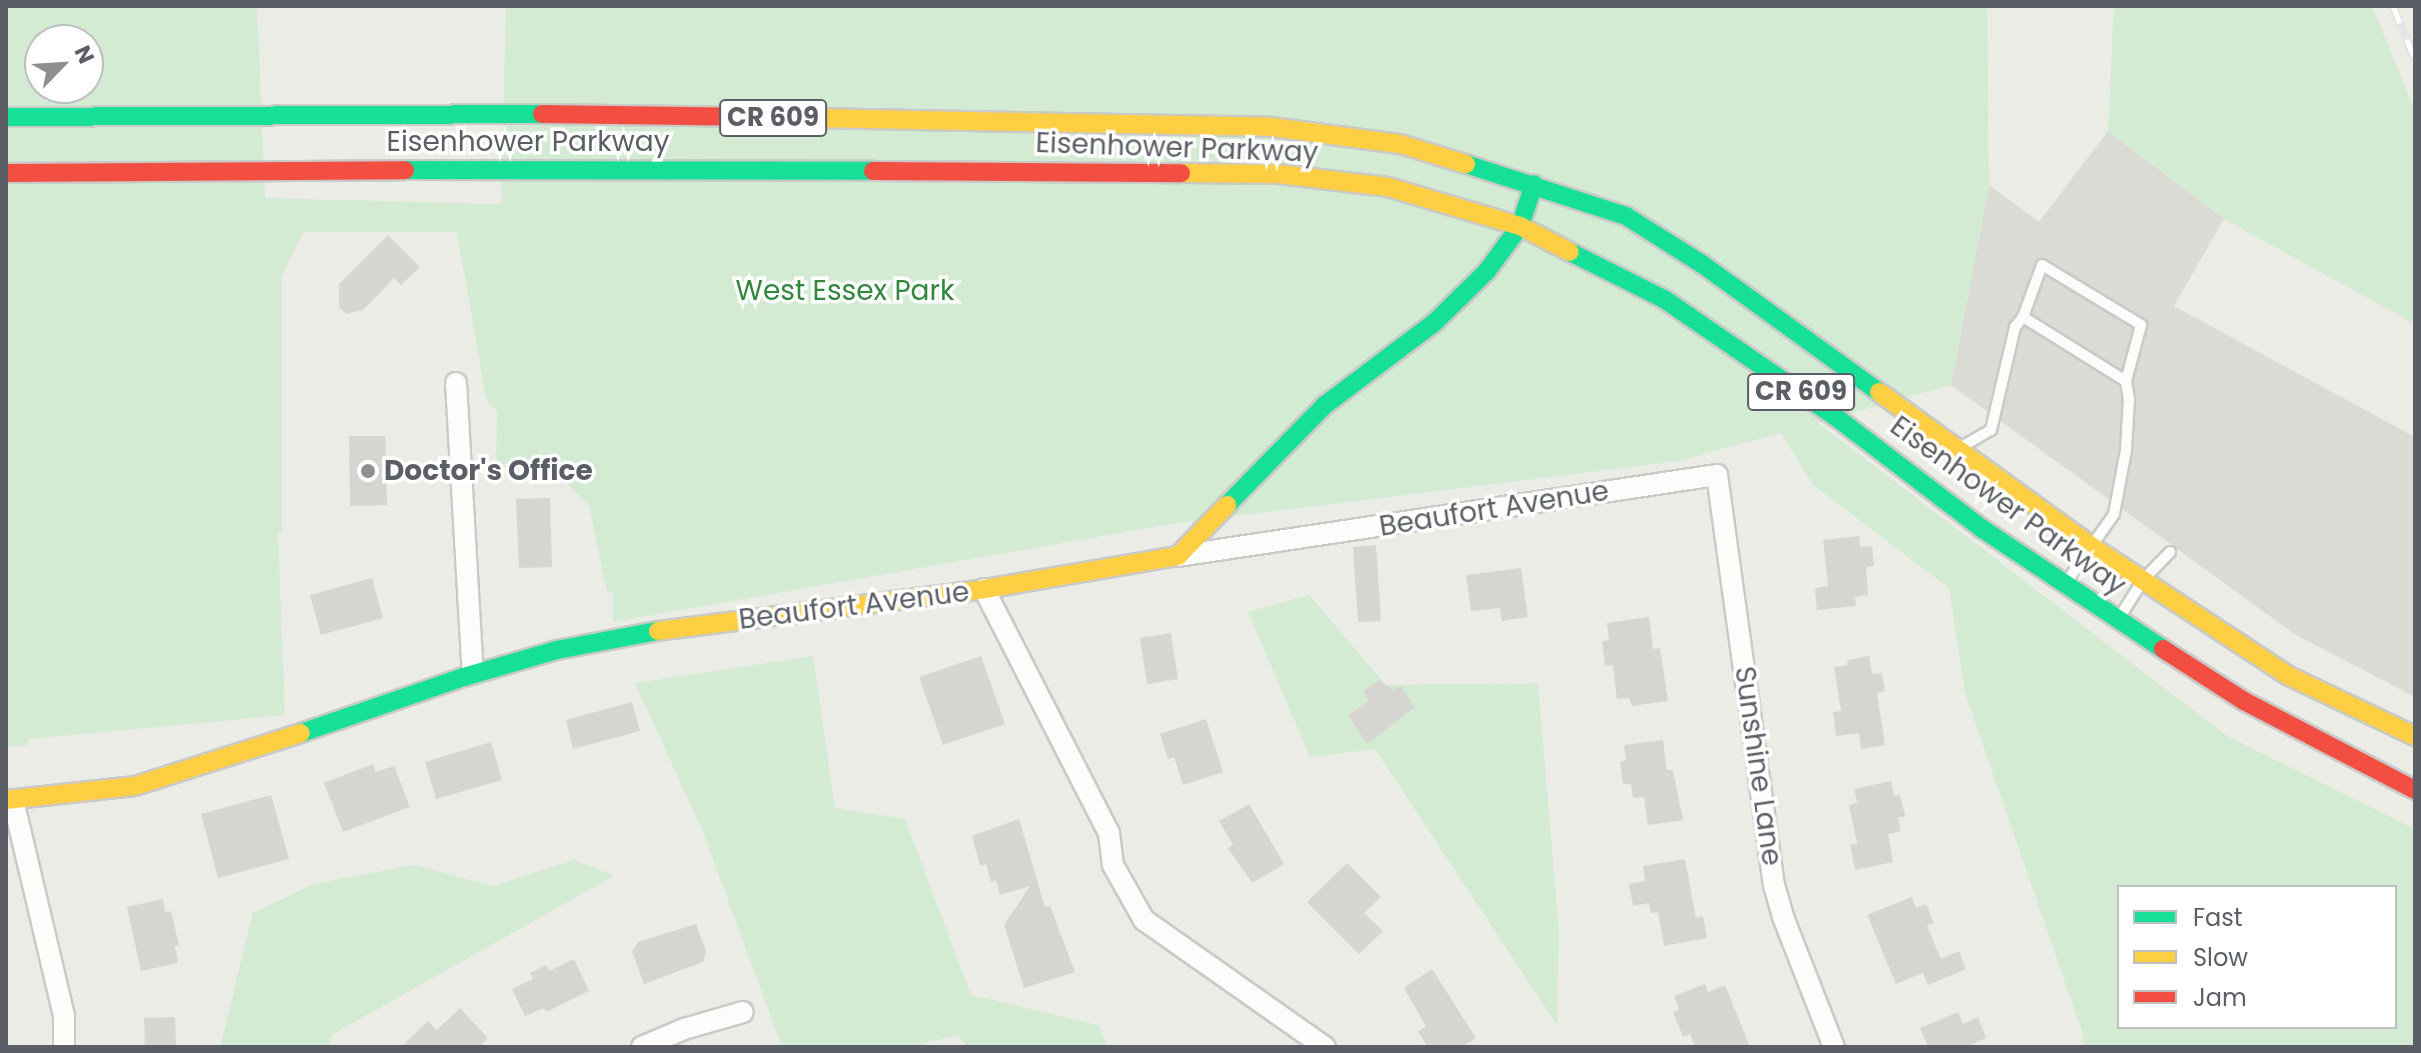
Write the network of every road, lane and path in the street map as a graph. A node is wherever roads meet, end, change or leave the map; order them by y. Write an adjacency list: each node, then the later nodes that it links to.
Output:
1 (6, 117): 3 (main road, Eisenhower Parkway / CR 609)
2 (6, 173): 4 (main road, Eisenhower Parkway / CR 609)
3 (1534, 184): 4 (main road); 8 (main road, Eisenhower Parkway / CR 609)
4 (1520, 226): 12 (main road); 14 (main road, Eisenhower Parkway / CR 609)
5 (2023, 317): 6 (lane); 6 (lane); 8 (lane)
6 (2126, 381): 10 (lane)
7 (456, 383): 17 (street)
8 (1957, 449): 10 (main road, Eisenhower Parkway / CR 609)
9 (1717, 475): 12 (street, Beaufort Avenue); 25 (street, Sunshine Lane)
10 (2094, 548): 13 (main road, Eisenhower Parkway / CR 609); 14 (lane)
11 (2170, 552): 13 (lane)
12 (1178, 556): 15 (main road, Beaufort Avenue)
13 (2143, 580): 16 (lane); 18 (main road, Eisenhower Parkway / CR 609)
14 (2065, 585): 16 (main road, Eisenhower Parkway / CR 609)
15 (984, 589): 17 (main road, Beaufort Avenue); 24 (street)
16 (2118, 620): 19 (main road, Eisenhower Parkway / CR 609)
17 (473, 674): 20 (main road, Beaufort Avenue)
18 (2415, 736)
19 (2415, 790)
20 (10, 800): 22 (street)
21 (743, 1012): 23 (street)
22 (64, 1047)
23 (642, 1047)
24 (1325, 1047)
25 (1834, 1047)

